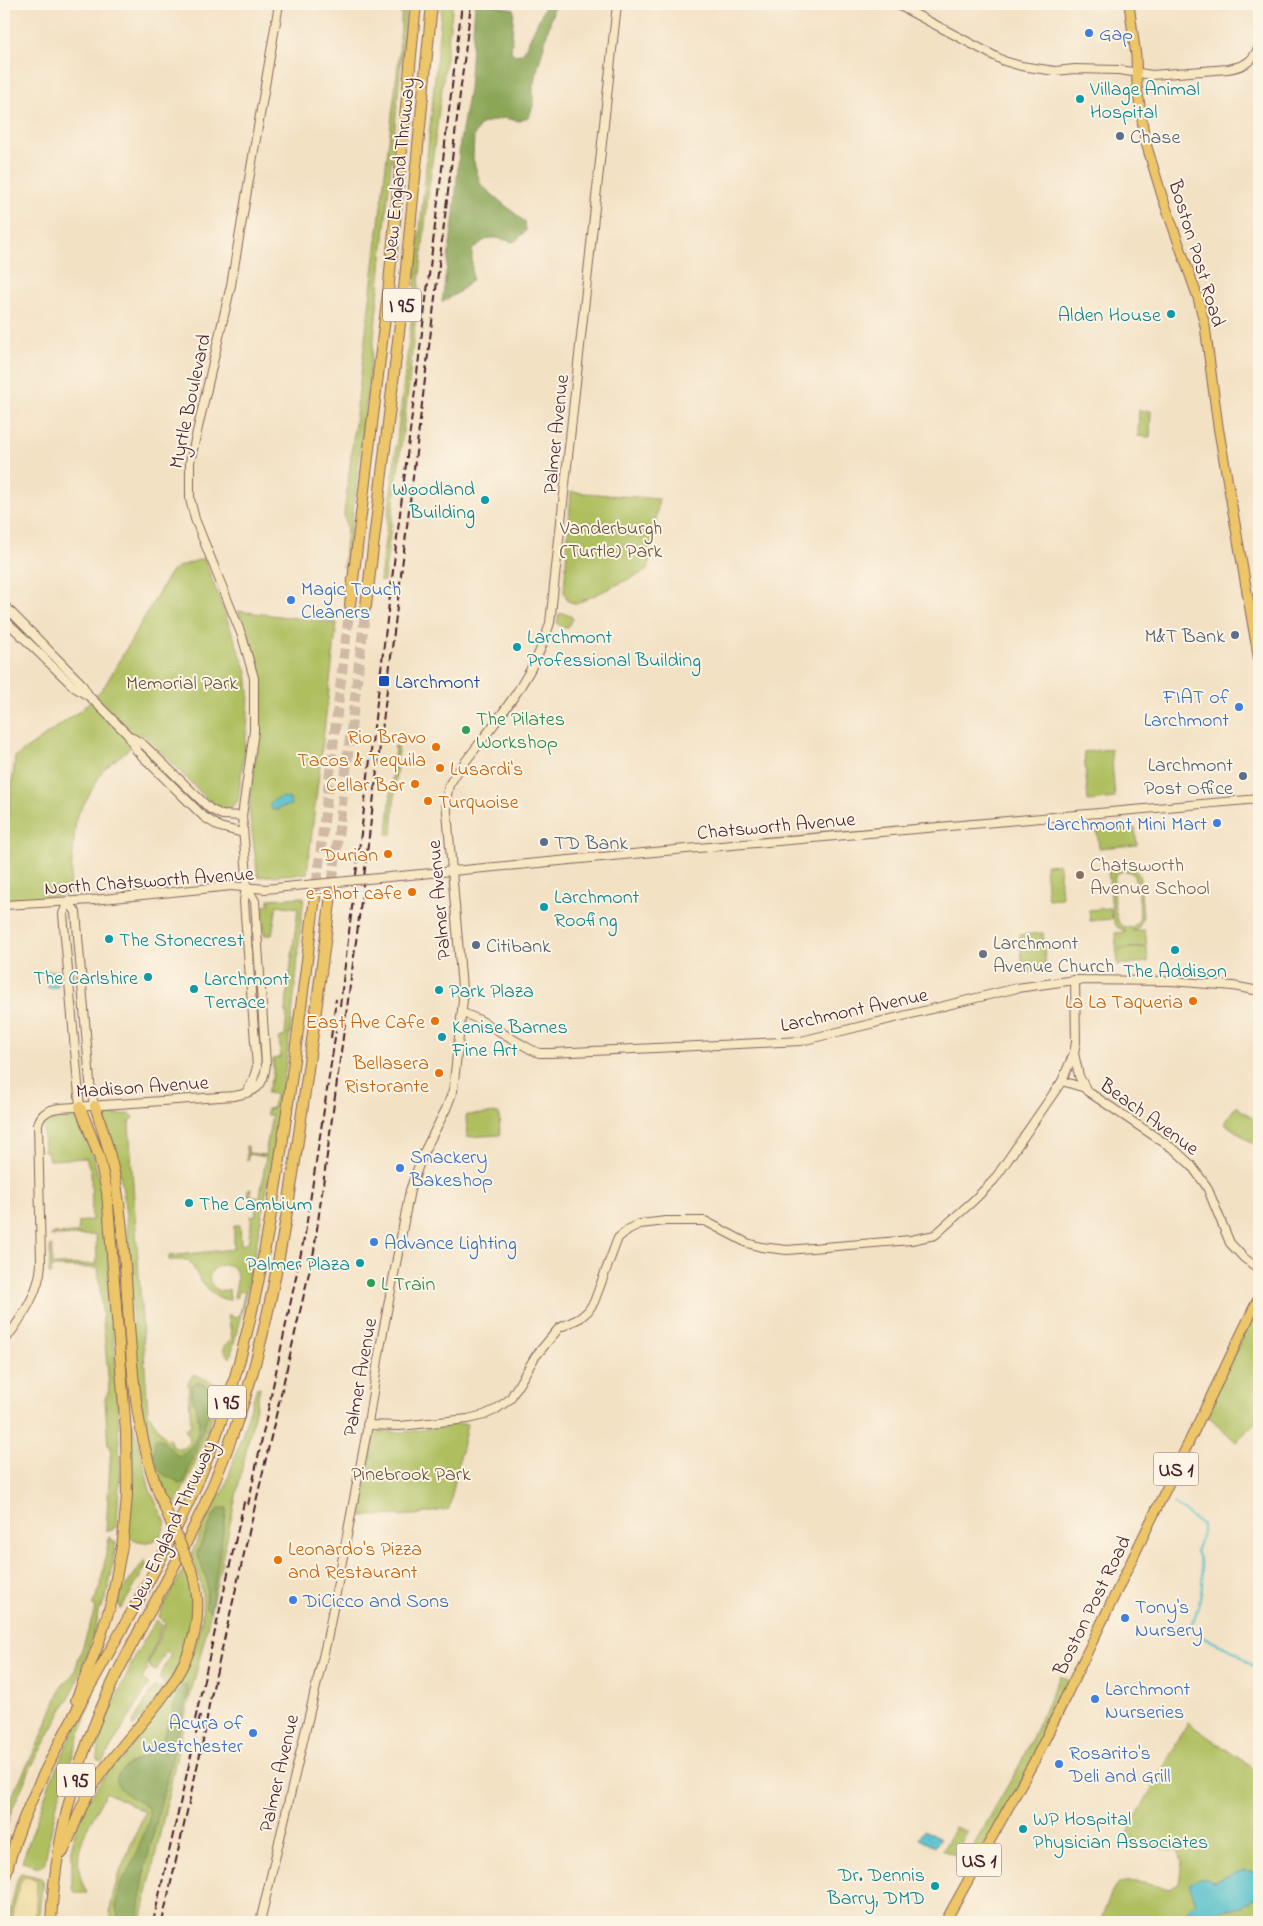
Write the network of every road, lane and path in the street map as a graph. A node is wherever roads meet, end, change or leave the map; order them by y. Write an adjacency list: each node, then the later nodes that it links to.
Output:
1 (278, 4): 17 (street, Myrtle Boulevard)
2 (416, 4): 10 (highway, New England Thruway / I 95)
3 (432, 4): 11 (highway, New England Thruway / I 95)
4 (617, 4): 19 (street, Palmer Avenue)
5 (896, 4): 8 (street)
6 (1130, 4): 8 (main road, Boston Post Road)
7 (1259, 47): 8 (street)
8 (1137, 73): 13 (main road, Boston Post Road)
9 (4, 605): 14 (street)
10 (350, 605)
11 (366, 606)
12 (4, 619): 14 (street)
13 (1259, 661)
14 (90, 697): 15 (street)
15 (128, 736): 17 (street); 18 (street)
16 (1259, 799): 19 (street, Chatsworth Avenue)
17 (242, 816): 18 (street, Myrtle Boulevard)
18 (243, 833): 21 (street, Myrtle Boulevard)
19 (452, 871): 20 (street, Chatsworth Avenue, bridge); 28 (street, Palmer Avenue)
20 (295, 886): 21 (street, North Chatsworth Avenue)
21 (246, 887): 24 (street, North Chatsworth Avenue); 32 (street, Myrtle Boulevard)
22 (331, 895): 40 (highway, New England Thruway / I 95)
23 (315, 897): 39 (highway, New England Thruway / I 95)
24 (68, 901): 25 (street, North Chatsworth Avenue); 33 (street); 34 (street)
25 (4, 905)
26 (1075, 980): 27 (street, Larchmont Avenue); 28 (street, Larchmont Avenue); 29 (street)
27 (1259, 991)
28 (463, 1013): 38 (street, Palmer Avenue)
29 (1074, 1054): 30 (street); 31 (street, Beach Avenue)
30 (1062, 1081): 31 (street, Beach Avenue); 38 (street)
31 (1084, 1088): 35 (street, Beach Avenue)
32 (246, 1093): 33 (street, Madison Avenue)
33 (95, 1106): 34 (street, Madison Avenue); 40 (highway, bridge)
34 (80, 1107): 37 (street, Madison Avenue); 39 (highway)
35 (1259, 1269)
36 (1259, 1298): 44 (main road, Boston Post Road / US 1)
37 (4, 1342)
38 (367, 1425): 43 (street, Palmer Avenue)
39 (40, 1780): 41 (highway, New England Thruway / I 95)
40 (57, 1864): 42 (highway, New England Thruway / I 95)
41 (4, 1882)
42 (51, 1922)
43 (260, 1922)
44 (945, 1922)

